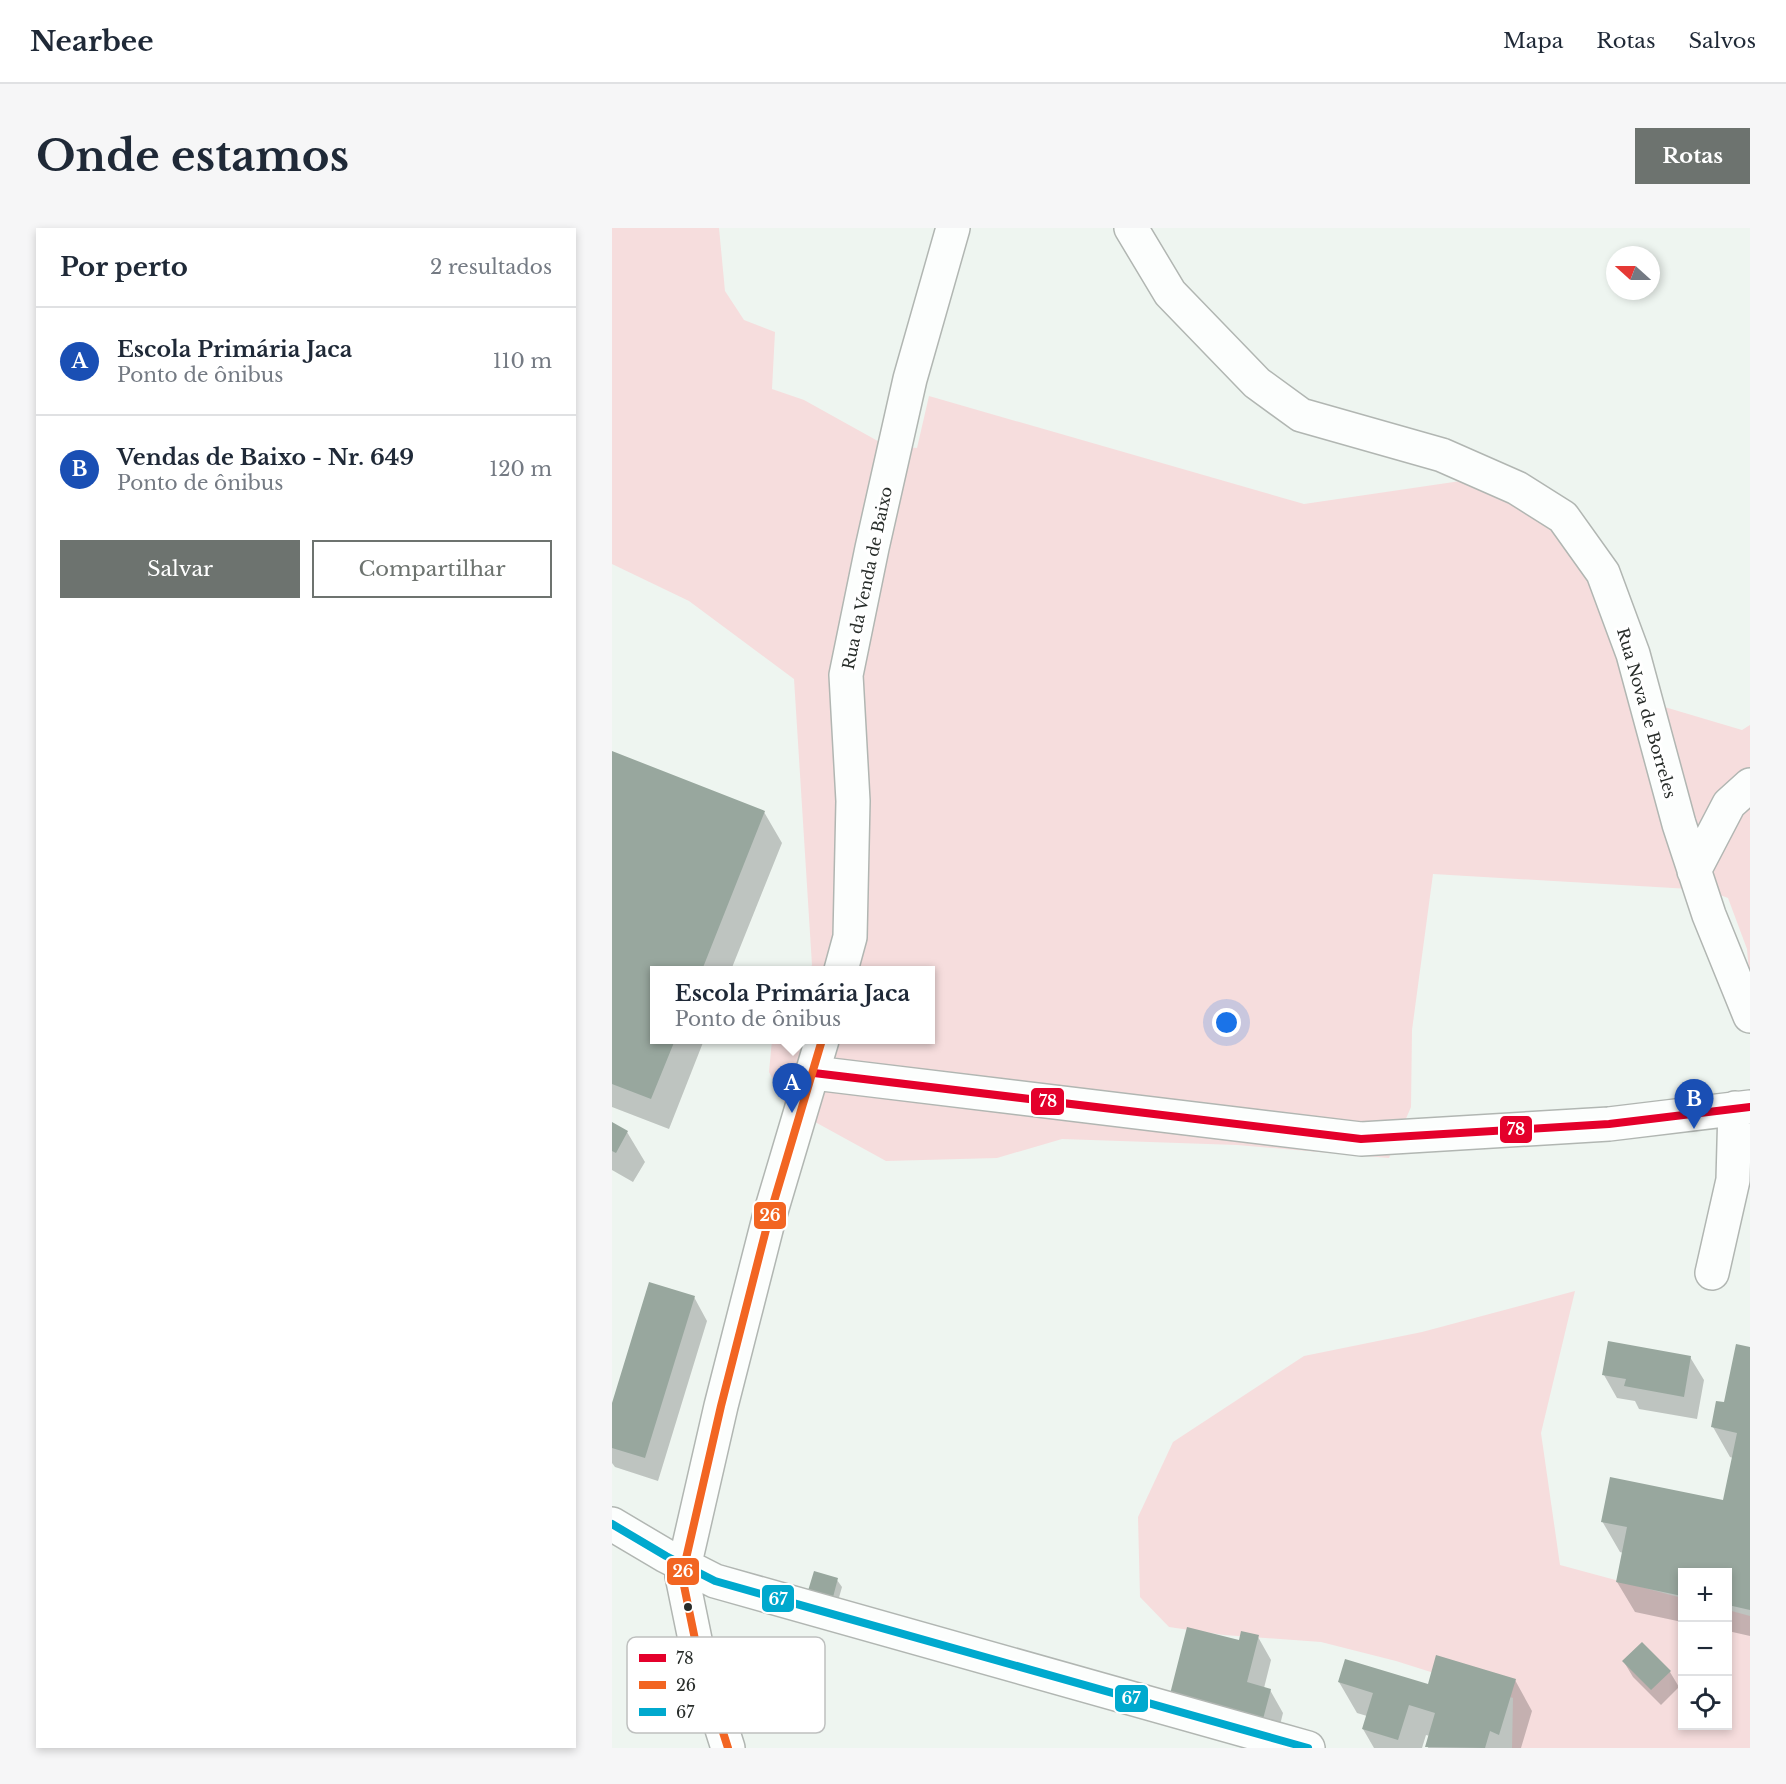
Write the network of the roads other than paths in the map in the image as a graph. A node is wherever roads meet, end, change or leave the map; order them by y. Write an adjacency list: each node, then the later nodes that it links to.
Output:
1 (953, 228): 5 (street, Rua da Venda de Baixo)
2 (1131, 228): 4 (street, Rua Nova de Borreles)
3 (1750, 785): 4 (street)
4 (1694, 871): 6 (street, Rua Nova de Borreles)
5 (842, 966)
6 (1750, 1017)
7 (821, 1044): 8 (street)
8 (814, 1073): 9 (street); 12 (street)
9 (1742, 1108): 10 (street)
10 (1712, 1273)
11 (612, 1524): 12 (street)
12 (684, 1566): 13 (street); 16 (street)
13 (695, 1637)
14 (723, 1733): 15 (street)
15 (728, 1748)
16 (1308, 1748)

